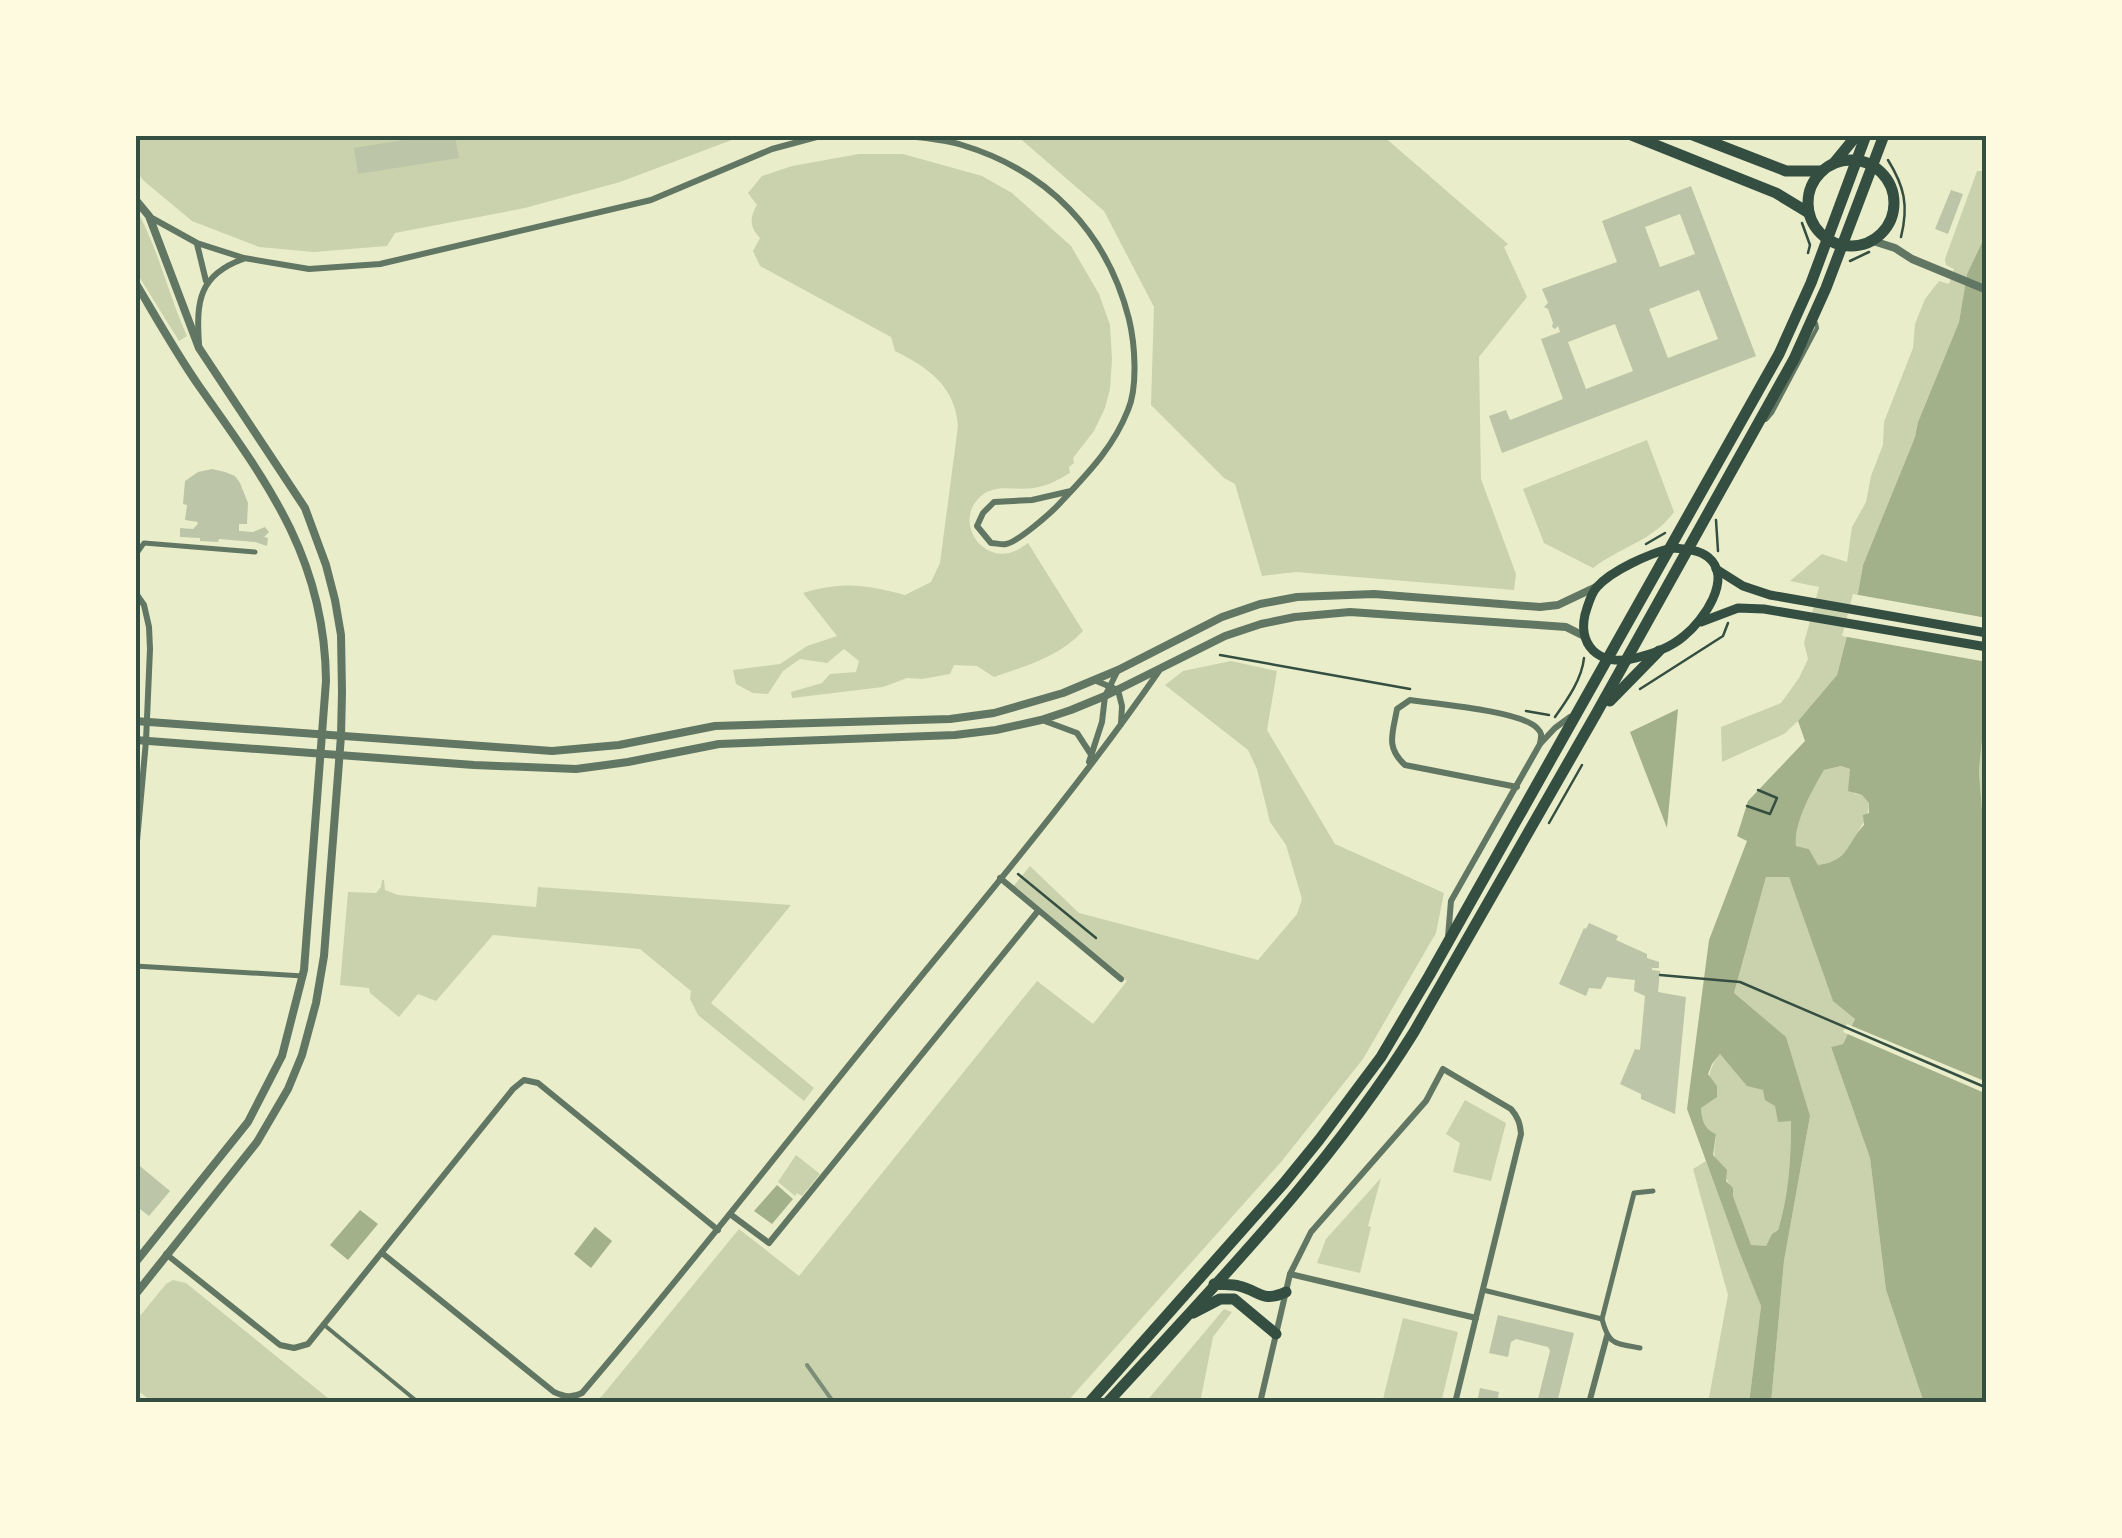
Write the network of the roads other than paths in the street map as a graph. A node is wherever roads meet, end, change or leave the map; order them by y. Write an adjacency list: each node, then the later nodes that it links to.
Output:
1 (824, 135): 21 (street)
2 (901, 135): 9 (street)
3 (951, 135): 9 (street)
4 (1631, 135): 15 (highway)
5 (1693, 135): 13 (highway)
6 (1857, 135): 11 (highway)
7 (1866, 135): 10 (highway)
8 (1884, 135): 12 (highway)
9 (960, 144): 26 (street)
10 (1857, 160): 11 (highway); 12 (highway); 17 (highway)
11 (1834, 163): 13 (highway)
12 (1873, 165): 18 (highway); 20 (highway)
13 (1822, 170): 15 (highway)
14 (135, 198): 16 (street)
15 (1802, 215): 17 (highway)
16 (149, 216): 19 (street); 25 (street)
17 (1828, 240): 20 (highway); 27 (highway)
18 (1873, 241): 20 (highway); 24 (street)
19 (197, 243): 21 (street); 23 (street)
20 (1842, 246): 28 (highway)
21 (244, 258): 23 (street)
22 (135, 282): 53 (street)
23 (206, 282): 25 (street)
24 (1987, 290)
25 (200, 348): 54 (street)
26 (1071, 491): 26 (street)
27 (1671, 548): 28 (main road); 32 (main road); 39 (highway)
28 (1688, 549): 31 (main road); 40 (highway)
29 (255, 552): 30 (street)
30 (135, 556)
31 (1716, 570): 34 (main road); 35 (main road)
32 (1596, 588): 36 (main road); 41 (street)
33 (135, 592): 50 (street)
34 (1698, 623): 37 (main road); 38 (main road)
35 (1987, 633)
36 (1582, 635): 39 (main road); 42 (street)
37 (1987, 648)
38 (1659, 651): 40 (main road); 47 (highway)
39 (1607, 660): 40 (main road); 46 (highway)
40 (1626, 660): 47 (highway)
41 (1118, 670): 43 (street); 44 (street)
42 (1160, 670): 44 (street); 51 (street)
43 (1094, 680): 44 (street); 54 (street)
44 (1114, 688): 45 (street); 51 (street)
45 (1105, 696): 48 (street); 55 (street)
46 (1575, 714): 59 (street); 68 (highway)
47 (1596, 714): 77 (highway)
48 (1041, 720): 52 (street); 61 (street)
49 (135, 721): 50 (street)
50 (146, 721): 53 (street); 58 (street)
51 (1120, 726): 56 (street)
52 (1078, 732): 55 (street); 62 (street)
53 (322, 735): 54 (street); 60 (street)
54 (341, 736): 61 (street)
55 (1098, 737): 56 (street); 62 (street)
56 (1112, 737): 63 (street)
57 (135, 740): 58 (street)
58 (146, 740): 60 (street); 65 (street)
59 (1540, 744): 64 (street); 64 (street)
60 (320, 754): 61 (street); 70 (street)
61 (340, 756): 76 (street)
62 (1092, 756): 63 (street)
63 (1082, 776): 66 (street)
64 (1517, 787): 68 (street)
65 (135, 863)
66 (1000, 878): 67 (street); 73 (street)
67 (1038, 911): 71 (street); 73 (street)
68 (1448, 942): 81 (highway)
69 (135, 966): 70 (street)
70 (303, 976): 78 (street)
71 (1120, 978)
72 (1653, 1191): 88 (street)
73 (730, 1214): 74 (street)
74 (718, 1230): 75 (street); 75 (street)
75 (382, 1253): 89 (street)
76 (166, 1254): 85 (street); 89 (street)
77 (1236, 1261): 80 (highway); 82 (highway)
78 (135, 1263)
79 (1290, 1274): 83 (street); 84 (street); 87 (street)
80 (1216, 1284): 81 (highway); 82 (highway); 86 (highway)
81 (1192, 1286): 94 (highway)
82 (1241, 1286): 84 (highway)
83 (1483, 1290): 87 (street); 88 (street)
84 (1286, 1292): 90 (street)
85 (135, 1294)
86 (1189, 1315): 90 (highway); 95 (highway)
87 (1476, 1318): 97 (street)
88 (1602, 1319): 91 (street)
89 (323, 1324): 93 (lane)
90 (1276, 1334): 96 (street)
91 (1606, 1336): 92 (street); 98 (street)
92 (1640, 1348)
93 (419, 1403)
94 (1090, 1403)
95 (1108, 1403)
96 (1260, 1403)
97 (1456, 1403)
98 (1589, 1403)

